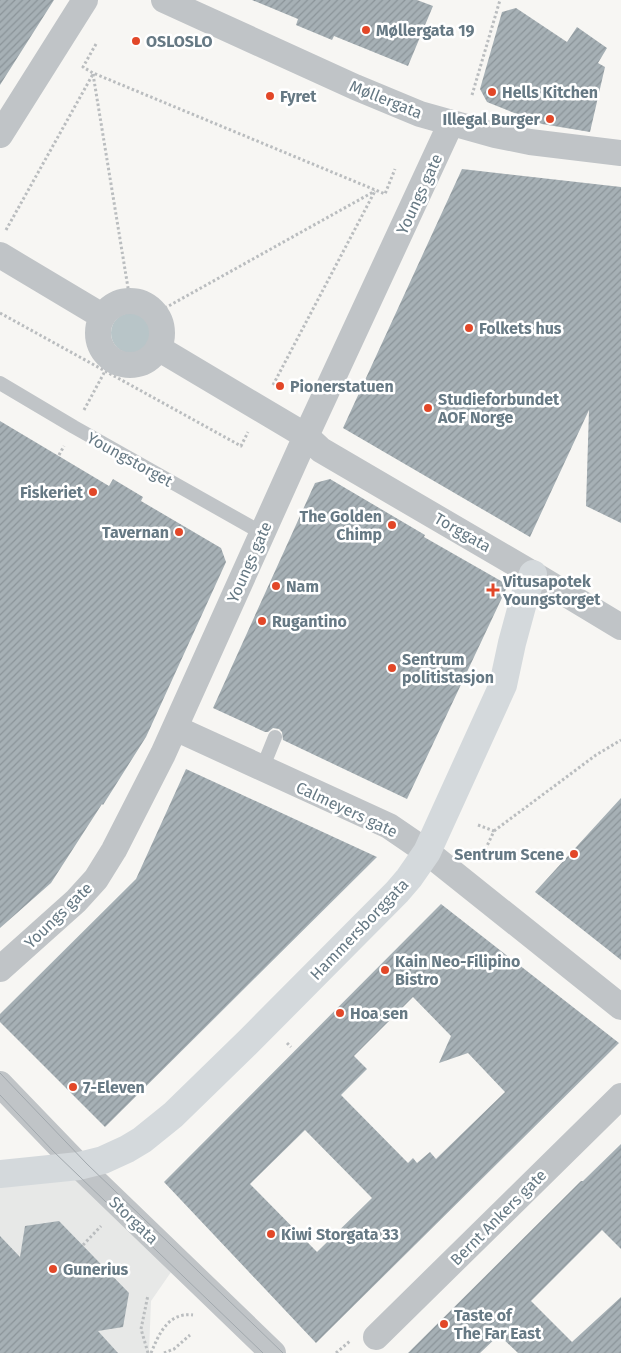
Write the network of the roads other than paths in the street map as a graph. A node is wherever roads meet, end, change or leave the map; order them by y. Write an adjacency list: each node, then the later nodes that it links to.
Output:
1 (85, 0): 4 (street)
2 (164, 0): 3 (street, Møllergata)
3 (451, 123): 5 (street, Møllergata); 10 (street, Youngs gate)
4 (0, 135)
5 (621, 154)
6 (3, 243): 7 (street)
7 (100, 314): 8 (street); 8 (street)
8 (162, 351): 10 (street)
9 (0, 383): 11 (lane, Youngstorget)
10 (306, 436): 11 (street, Youngs gate); 12 (street, Torggata)
11 (262, 534): 14 (street, Youngs gate)
12 (533, 574): 13 (street, Torggata); 17 (highway, Hammersborggata)
13 (621, 627)
14 (175, 728): 16 (street, Calmeyers gate); 18 (street, Youngs gate)
15 (275, 737): 16 (lane)
16 (262, 769): 17 (street, Calmeyers gate)
17 (427, 852): 19 (street, Calmeyers gate); 22 (highway, Hammersborggata)
18 (0, 969)
19 (621, 1007)
20 (0, 1084): 22 (street, Storgata)
21 (621, 1096): 24 (street, Bernt Ankers gate)
22 (79, 1166): 23 (highway, Hammersborggata); 25 (street, Storgata)
23 (0, 1174)
24 (376, 1338)
25 (273, 1353)

